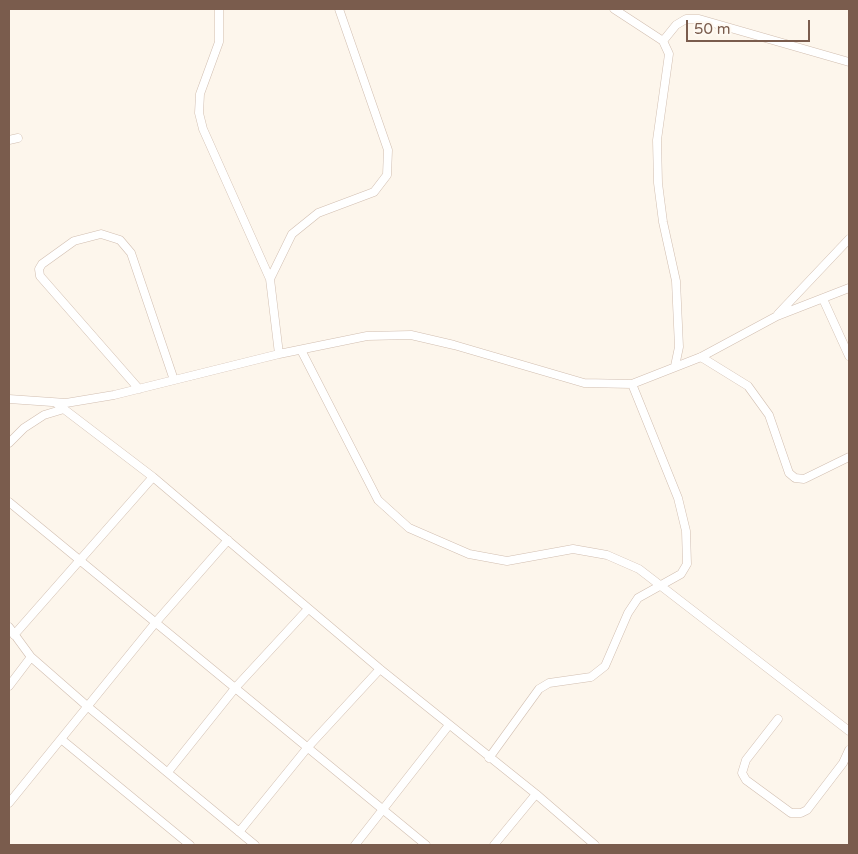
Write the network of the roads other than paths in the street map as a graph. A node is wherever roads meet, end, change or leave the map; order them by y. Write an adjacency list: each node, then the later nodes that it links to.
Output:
1 (219, 9): 9 (lane)
2 (339, 9): 9 (lane)
3 (614, 9): 4 (lane)
4 (663, 41): 5 (lane); 17 (lane)
5 (849, 62)
6 (18, 138): 7 (lane)
7 (9, 140)
8 (849, 239): 12 (lane)
9 (270, 279): 14 (lane)
10 (849, 288): 11 (lane)
11 (823, 299): 12 (lane); 15 (lane)
12 (777, 316): 16 (lane)
13 (301, 350): 14 (lane); 19 (lane); 30 (lane)
14 (279, 354): 18 (lane)
15 (849, 356)
16 (701, 357): 17 (lane); 25 (lane)
17 (675, 366): 19 (lane)
18 (174, 380): 20 (lane); 20 (lane)
19 (632, 384): 30 (lane)
20 (139, 389): 22 (lane)
21 (9, 399): 22 (lane)
22 (56, 403): 23 (lane)
23 (64, 409): 24 (lane); 26 (lane)
24 (9, 443)
25 (849, 457)
26 (153, 477): 28 (lane); 29 (lane)
27 (9, 502): 29 (lane)
28 (228, 540): 31 (lane); 32 (lane)
29 (80, 560): 32 (lane); 34 (lane)
30 (662, 587): 42 (lane); 46 (lane)
31 (308, 609): 36 (lane); 38 (lane)
32 (156, 622): 38 (lane); 39 (lane)
33 (9, 627): 34 (lane)
34 (14, 635): 35 (lane)
35 (31, 657): 37 (lane); 39 (lane)
36 (380, 669): 41 (lane); 44 (lane)
37 (9, 686)
38 (236, 686): 44 (lane); 47 (lane)
39 (87, 706): 43 (lane); 47 (lane)
40 (778, 720): 45 (lane)
41 (449, 725): 46 (lane); 50 (lane)
42 (849, 730)
43 (61, 739): 49 (lane); 52 (lane)
44 (308, 748): 50 (lane); 51 (lane)
45 (849, 750)
46 (489, 758): 48 (lane)
47 (168, 772): 51 (lane)
48 (536, 794): 56 (lane); 57 (lane)
49 (9, 803)
50 (383, 810): 54 (lane); 55 (lane)
51 (239, 832): 53 (lane)
52 (190, 845)
53 (255, 845)
54 (355, 845)
55 (426, 845)
56 (494, 845)
57 (595, 845)

